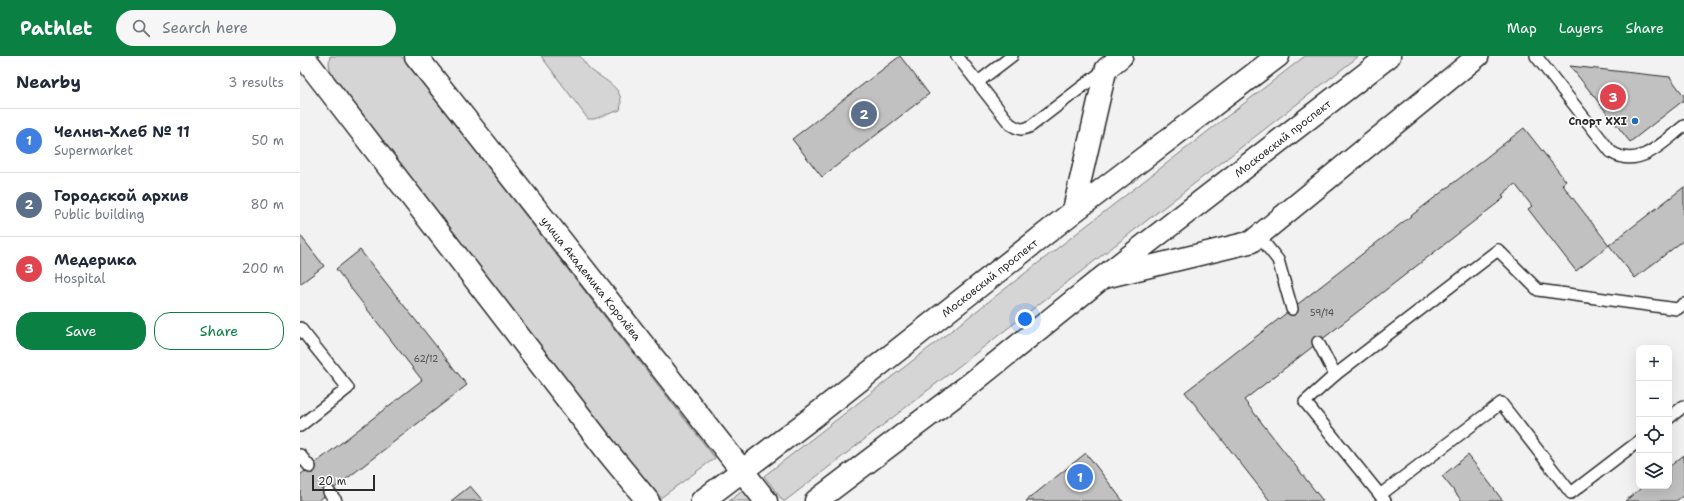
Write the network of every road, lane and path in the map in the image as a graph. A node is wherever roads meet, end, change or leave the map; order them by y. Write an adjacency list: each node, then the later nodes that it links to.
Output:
1 (303, 56): 12 (main road)
2 (316, 56): 12 (main road)
3 (416, 56): 29 (main road, улица Академика Королёва)
4 (958, 56): 13 (lane)
5 (1012, 56): 13 (lane)
6 (1122, 56): 11 (street)
7 (1278, 56): 15 (main road, Московский проспект)
8 (1389, 56): 17 (main road, Московский проспект)
9 (1478, 56): 16 (street)
10 (1536, 56): 14 (lane)
11 (1106, 68): 13 (lane); 15 (street)
12 (321, 80): 31 (main road)
13 (978, 82)
14 (1684, 126)
15 (1073, 212): 29 (main road, Московский проспект)
16 (1258, 235): 17 (street); 19 (lane)
17 (1102, 278): 34 (main road, Московский проспект)
18 (1684, 304): 22 (lane)
19 (1292, 309)
20 (300, 328): 25 (lane)
21 (1318, 342): 22 (lane)
22 (1335, 375): 30 (lane)
23 (1684, 406): 24 (lane)
24 (1670, 417)
25 (300, 426)
26 (1636, 443): 30 (lane)
27 (300, 455): 28 (lane)
28 (310, 467)
29 (742, 471): 32 (main road, Московский проспект); 33 (main road, улица Академика Королёва)
30 (1382, 498)
31 (648, 501)
32 (702, 501)
33 (766, 501)
34 (816, 501)

